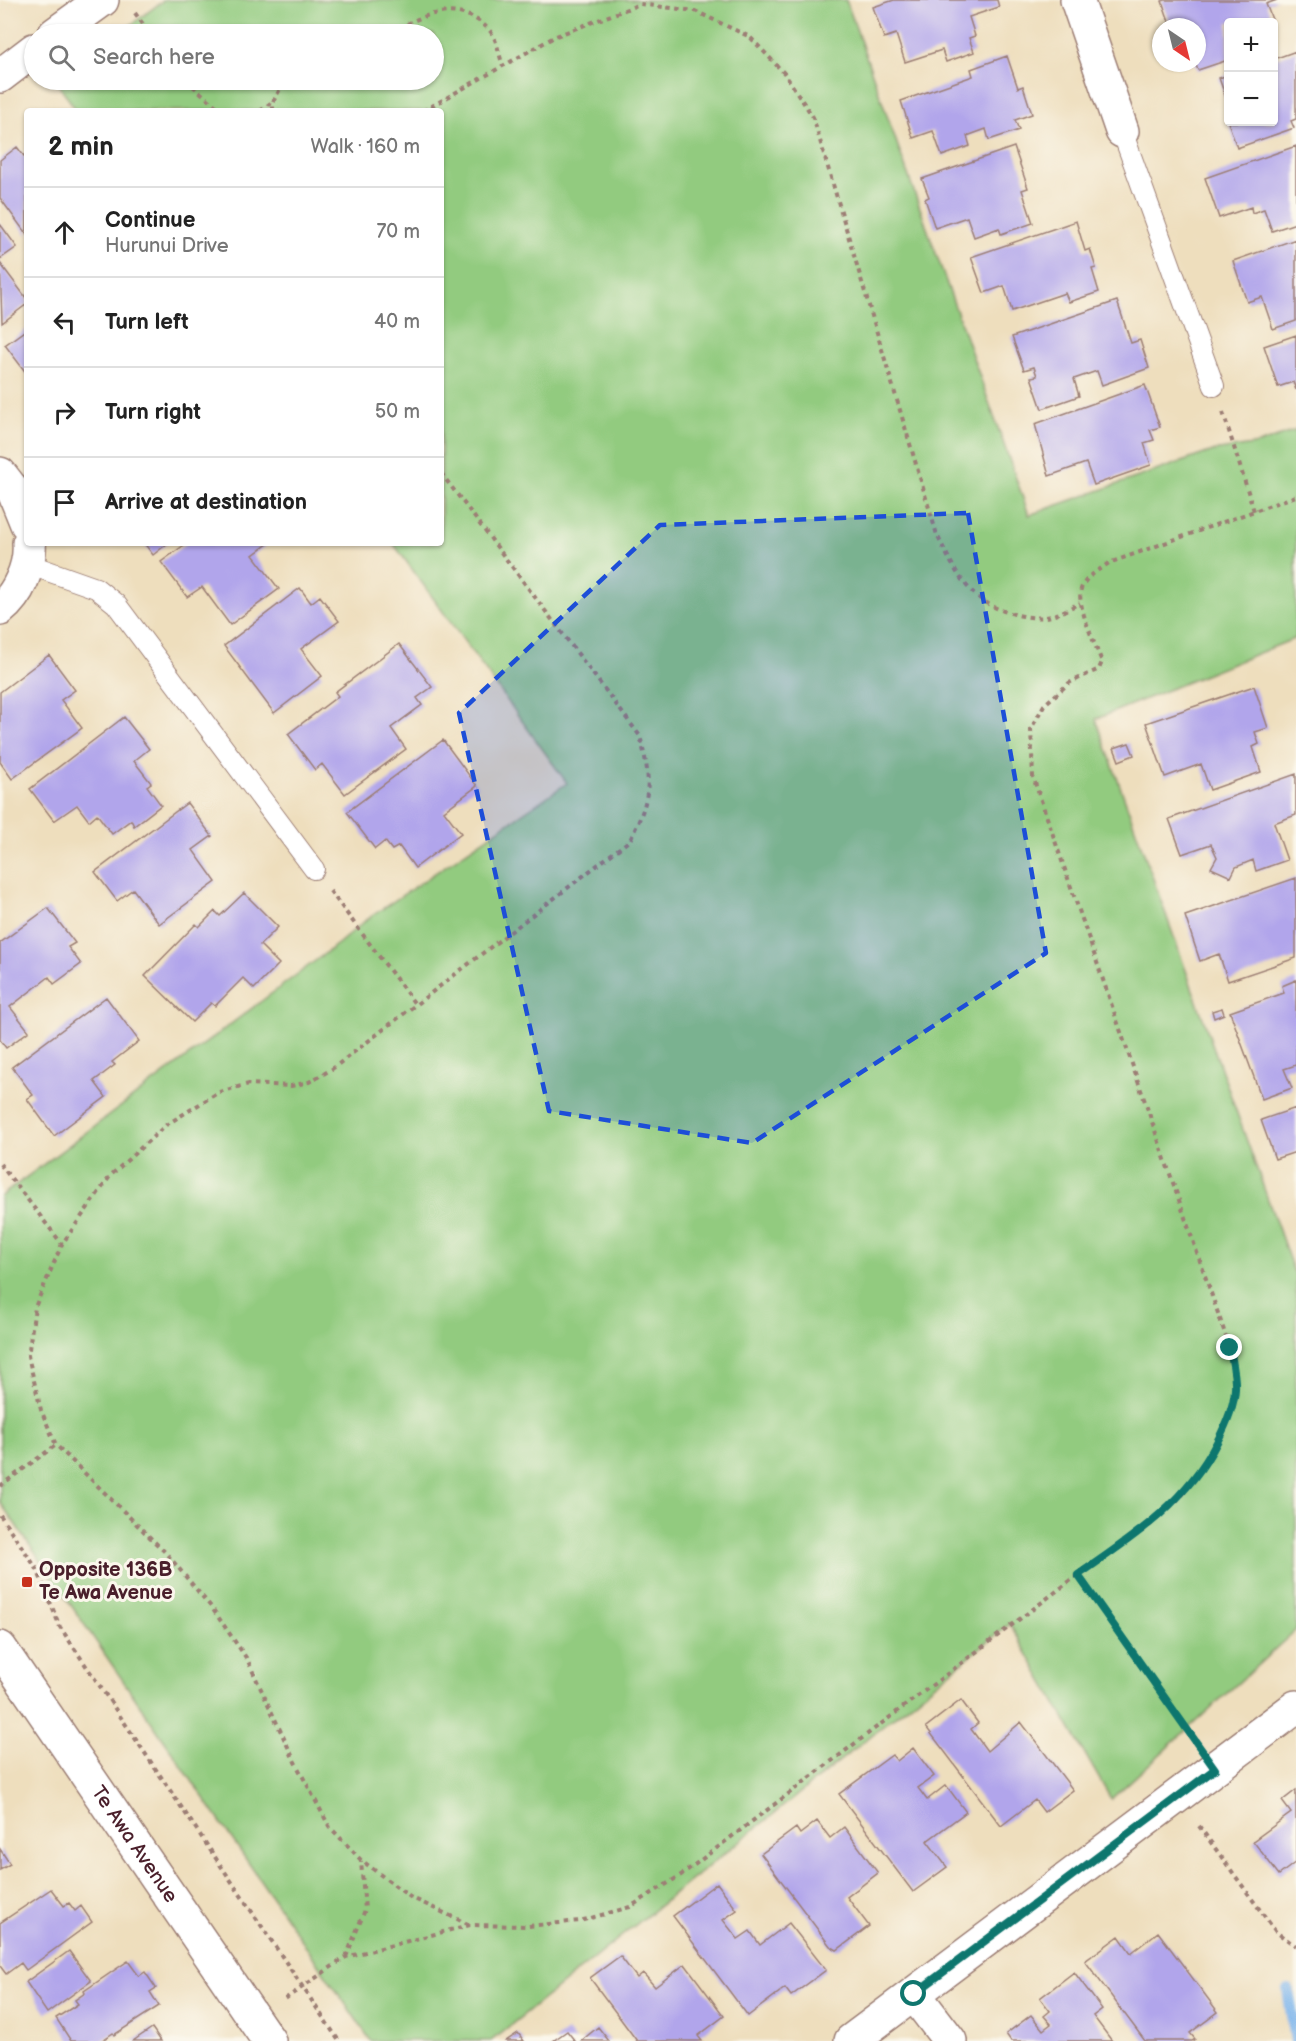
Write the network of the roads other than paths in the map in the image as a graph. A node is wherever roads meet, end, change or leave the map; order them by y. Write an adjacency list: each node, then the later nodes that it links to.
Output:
1 (1077, 0): 6 (street)
2 (116, 4): 3 (street)
3 (61, 19)
4 (24, 58): 5 (street)
5 (0, 76)
6 (1122, 131): 7 (lane)
7 (1214, 386)
8 (0, 474): 9 (street)
9 (24, 517)
10 (28, 554): 11 (street); 12 (lane)
11 (0, 609)
12 (314, 869)
13 (0, 1648): 16 (street, Te Awa Avenue)
14 (1296, 1707): 15 (street)
15 (914, 1994): 17 (street); 18 (street)
16 (262, 2030)
17 (851, 2041)
18 (950, 2041)

